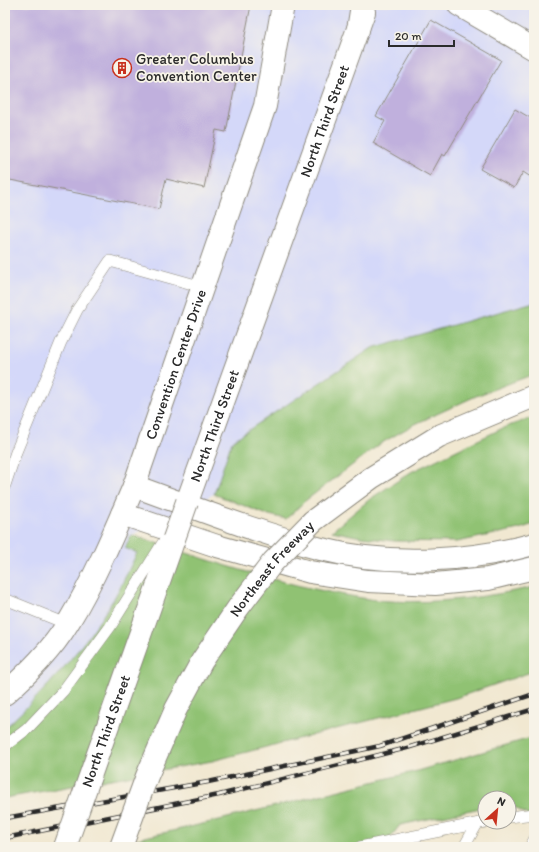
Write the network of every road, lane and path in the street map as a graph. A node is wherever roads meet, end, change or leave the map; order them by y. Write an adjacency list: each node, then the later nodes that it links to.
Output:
1 (283, 5): 7 (main road, Convention Center Drive)
2 (362, 5): 5 (main road)
3 (367, 5): 5 (main road, North Third Street)
4 (459, 5): 6 (main road)
5 (358, 30): 11 (main road, North Third Street)
6 (534, 49)
7 (203, 287): 9 (lane); 10 (main road, Convention Center Drive)
8 (534, 396): 26 (main road, Northeast Freeway, bridge)
9 (5, 485)
10 (134, 486): 12 (main road, Convention Center Drive); 13 (main road)
11 (187, 502): 18 (lane, bridge); 25 (main road, North Third Street, bridge)
12 (122, 514): 14 (main road); 16 (main road, Convention Center Drive)
13 (534, 544)
14 (534, 568)
15 (5, 599): 16 (lane)
16 (67, 624): 17 (main road, Convention Center Drive)
17 (5, 694)
18 (5, 746)
19 (534, 814): 20 (lane)
20 (517, 816)
21 (477, 824): 24 (lane)
22 (477, 829): 28 (lane)
23 (534, 840): 29 (lane)
24 (406, 842): 27 (lane)
25 (65, 847)
26 (121, 847)
27 (360, 847)
28 (464, 847)
29 (530, 847)

